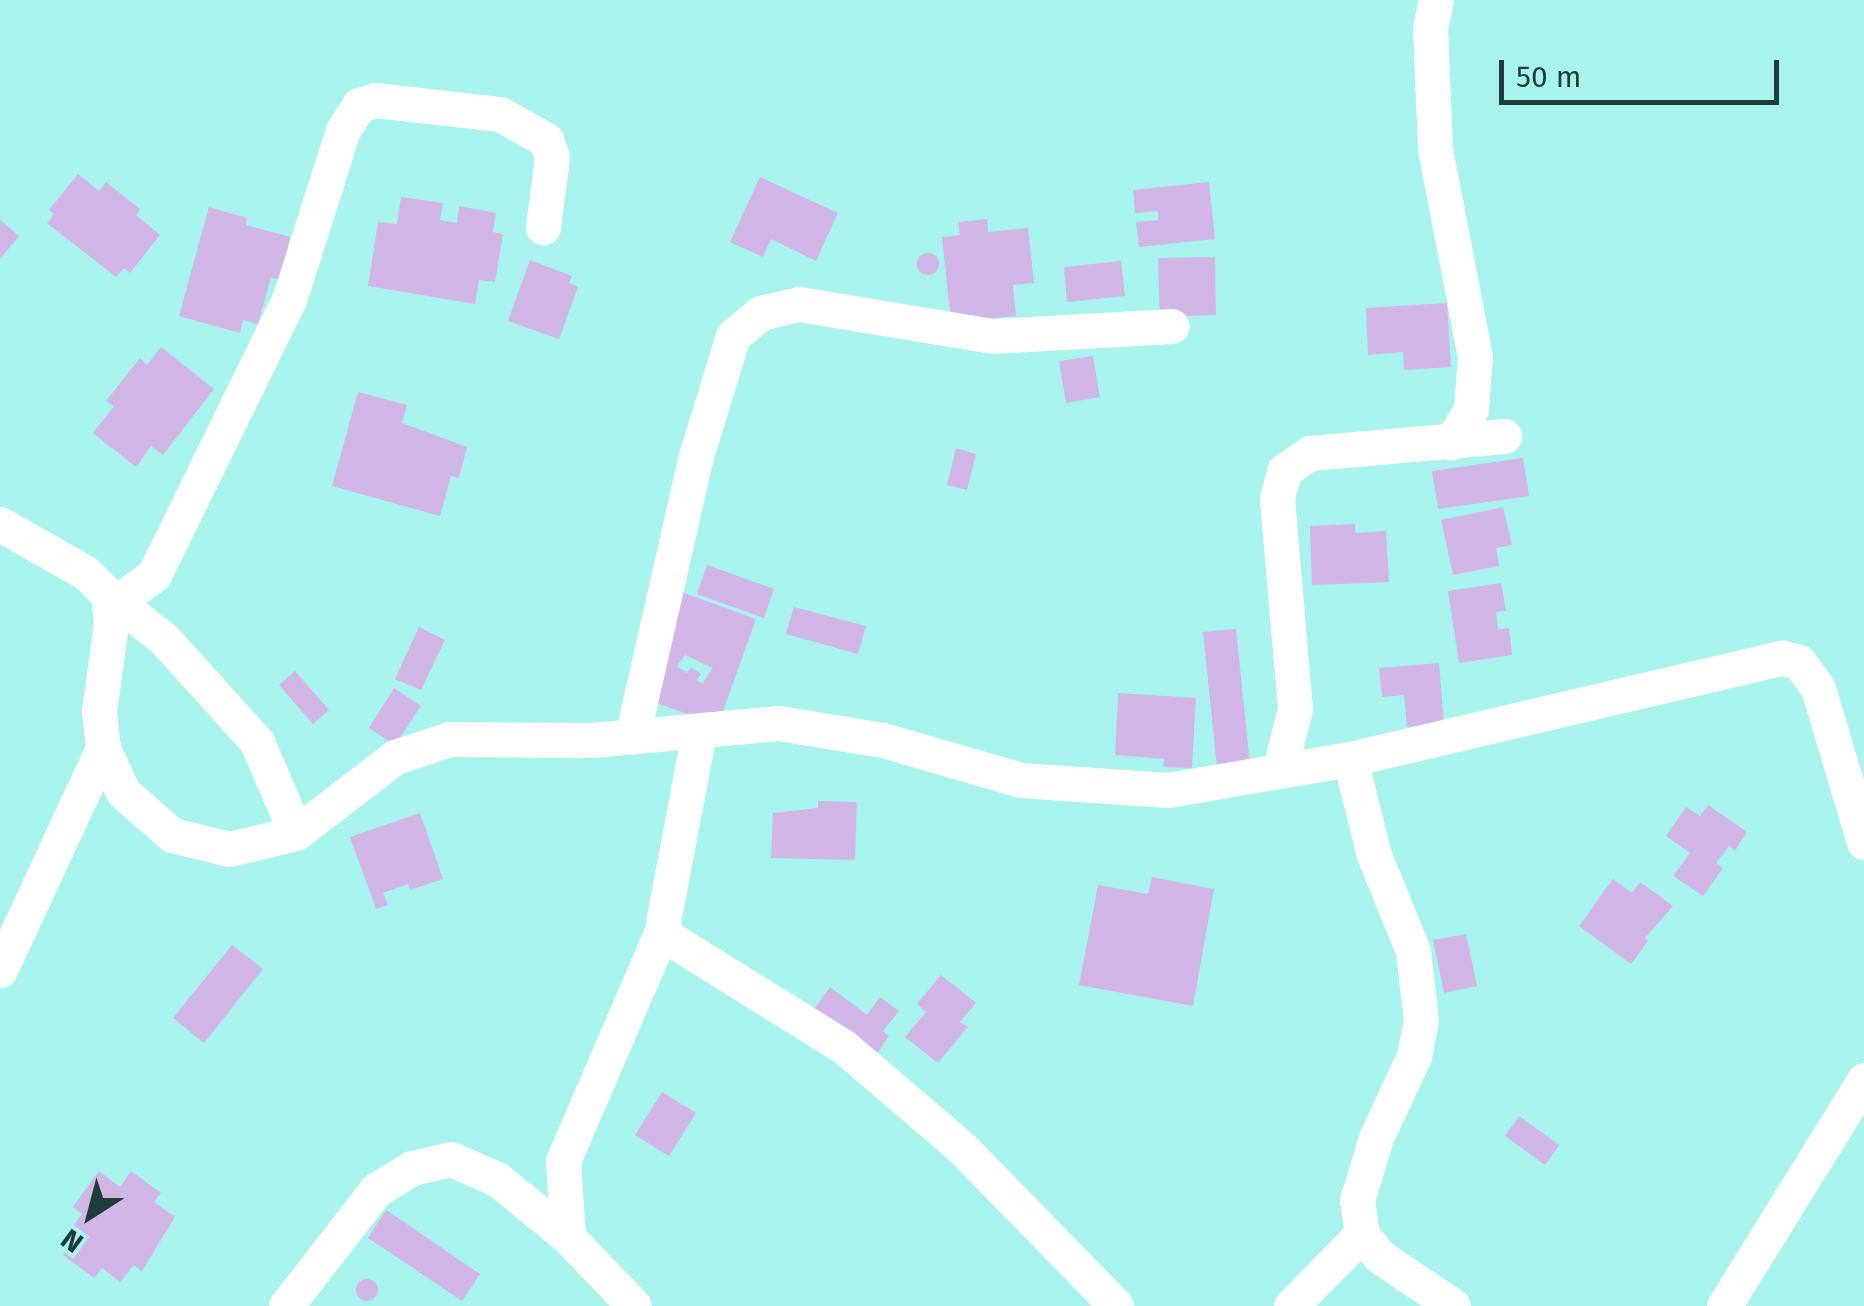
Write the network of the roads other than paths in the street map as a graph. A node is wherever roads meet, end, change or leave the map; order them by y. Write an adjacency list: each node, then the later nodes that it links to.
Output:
1 (1436, 0): 5 (street)
2 (543, 227): 7 (street)
3 (1172, 326): 9 (street)
4 (1504, 436): 5 (street)
5 (1451, 442): 12 (street)
6 (0, 524): 7 (street)
7 (112, 598): 10 (street); 13 (street)
8 (699, 732): 9 (street); 12 (street); 15 (street)
9 (632, 737): 13 (street)
10 (103, 748): 13 (street); 16 (street)
11 (1350, 759): 12 (street); 14 (street); 18 (street)
12 (1280, 768)
13 (296, 833)
14 (1864, 842)
15 (661, 933): 19 (street); 22 (street)
16 (0, 970)
17 (1864, 1080): 25 (street)
18 (1362, 1234): 23 (street); 24 (street)
19 (568, 1237): 20 (street); 21 (street)
20 (286, 1306)
21 (634, 1306)
22 (1116, 1306)
23 (1292, 1306)
24 (1452, 1306)
25 (1724, 1306)

